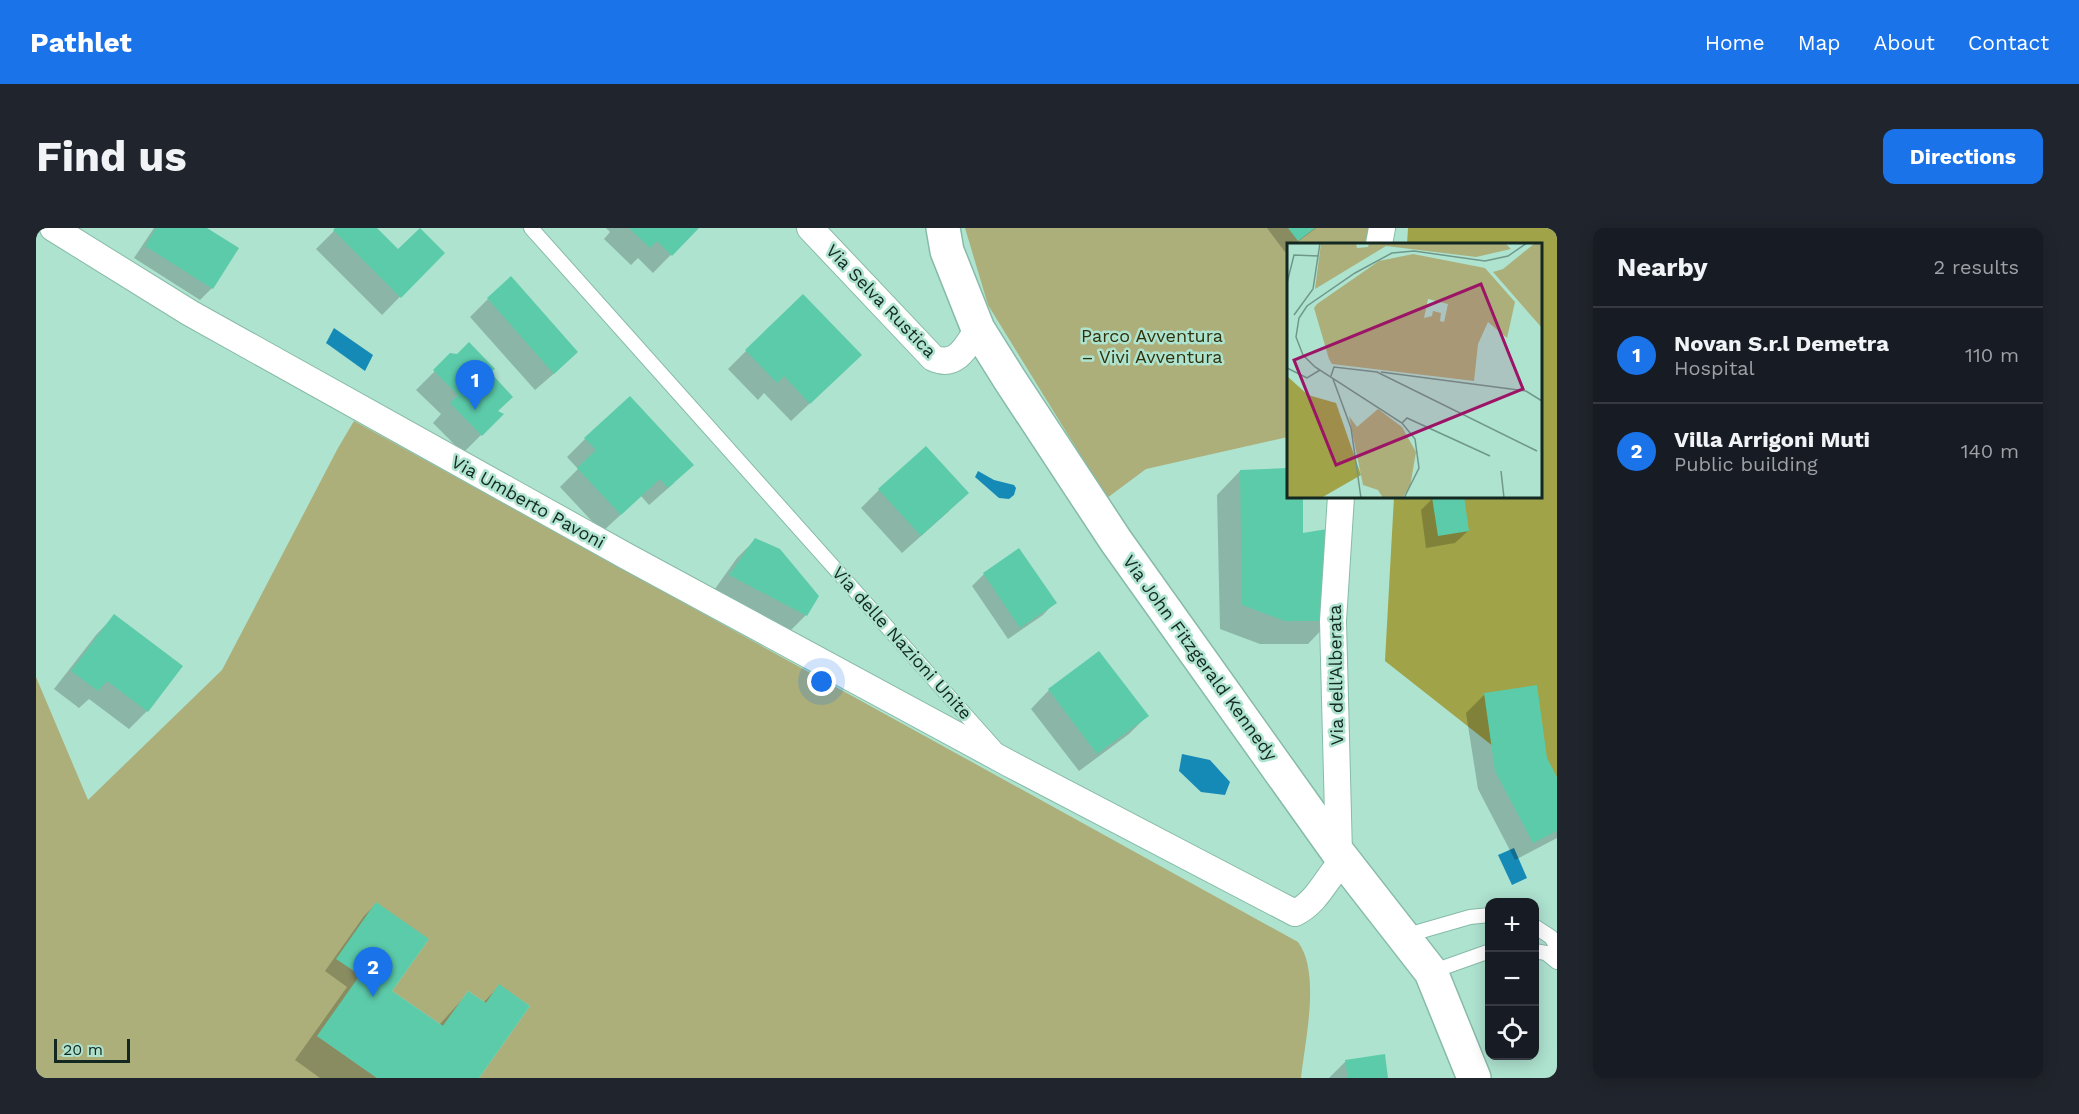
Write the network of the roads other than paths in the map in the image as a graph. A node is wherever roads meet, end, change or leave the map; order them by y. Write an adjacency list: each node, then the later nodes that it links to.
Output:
1 (53, 228): 9 (street, Via Umberto Pavoni)
2 (531, 228): 9 (lane, Via delle Nazioni Unite)
3 (810, 228): 7 (street, Via Selva Rustica)
4 (943, 228): 7 (main road, Via John Fitzgerald Kennedy)
5 (1382, 228): 6 (street)
6 (1379, 243)
7 (978, 329): 10 (main road, Via John Fitzgerald Kennedy)
8 (1341, 498): 10 (street, Via dell'Alberata)
9 (1010, 764): 10 (street, Via delle Nazioni Unite)
10 (1342, 857): 13 (main road, Via John Fitzgerald Kennedy)
11 (1485, 916): 13 (lane)
12 (1539, 929): 14 (lane)
13 (1403, 936): 18 (main road, Via John Fitzgerald Kennedy)
14 (1557, 948)
15 (1487, 952): 18 (lane)
16 (1539, 952): 17 (lane)
17 (1557, 962)
18 (1431, 972): 19 (main road, Via John Fitzgerald Kennedy); 20 (main road)
19 (1474, 1078)
20 (1496, 1078)

